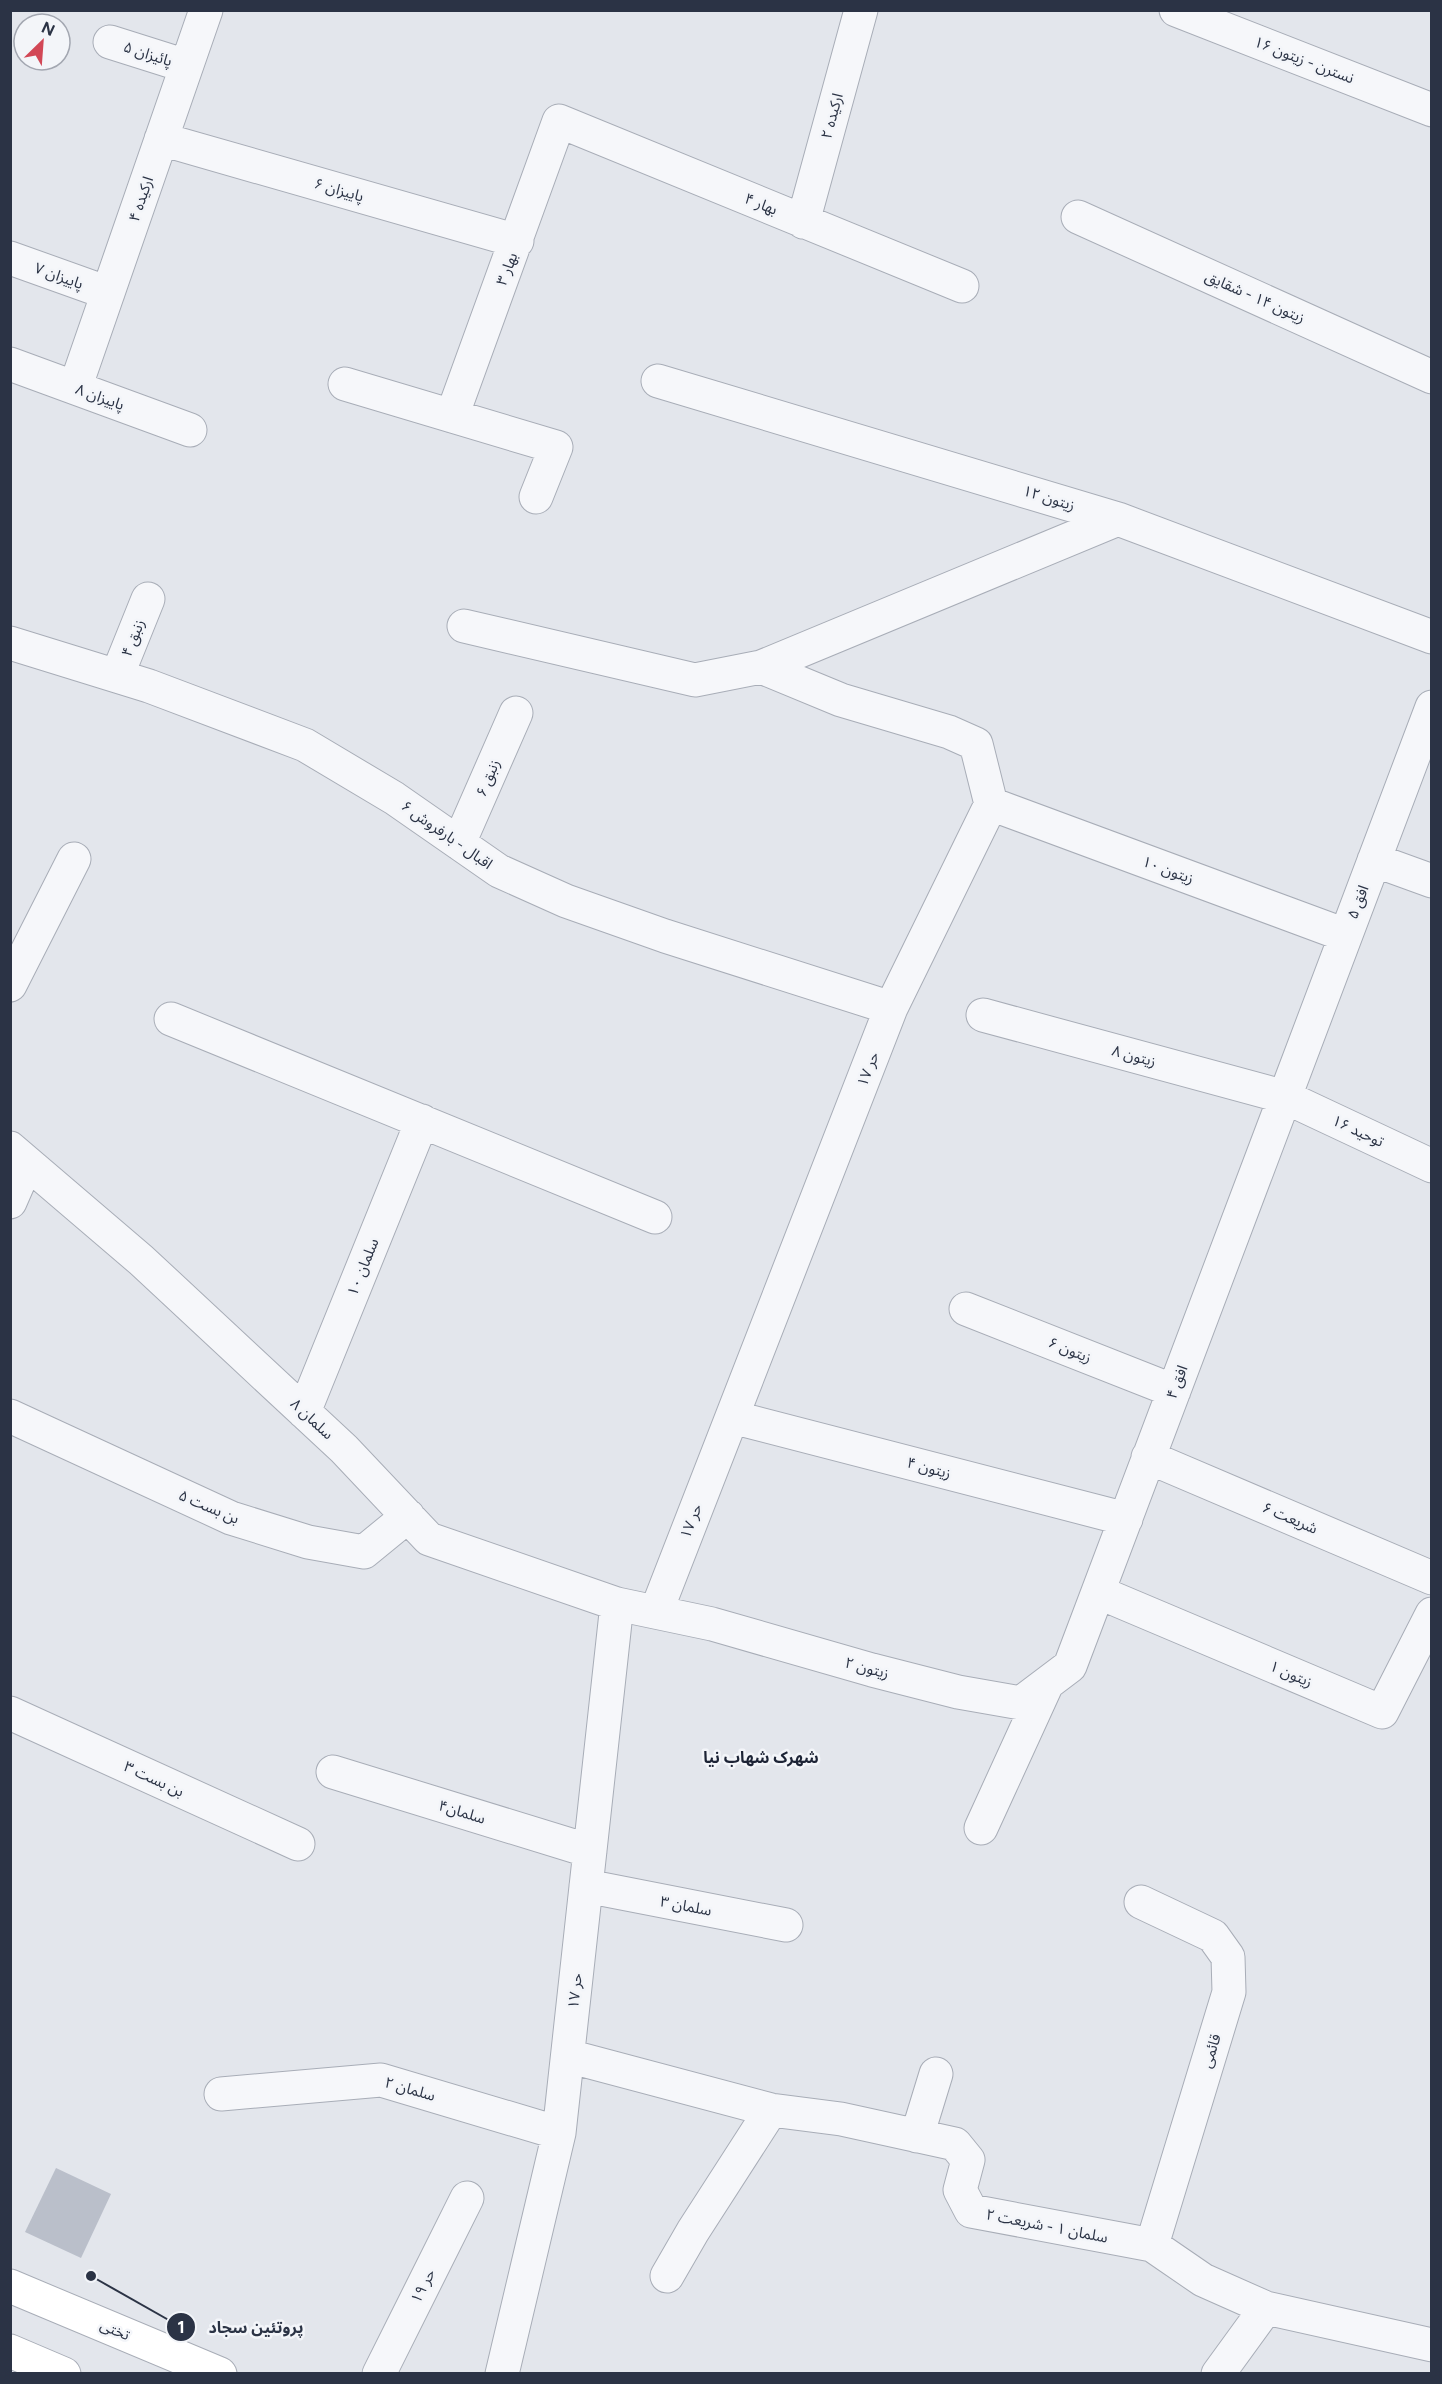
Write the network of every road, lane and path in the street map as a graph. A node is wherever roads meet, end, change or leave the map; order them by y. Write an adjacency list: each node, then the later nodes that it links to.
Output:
1 (206, 10): 5 (street, ارکیده ۴)
2 (861, 10): 10 (street, ارکیده ۲)
3 (1176, 10): 6 (street, نسترن - زیتون ۱۶)
4 (110, 42): 5 (street, پائیزان ۵)
5 (186, 66): 8 (street, ارکیده ۴)
6 (1431, 110)
7 (560, 121): 10 (street, بهار ۴); 11 (street, بهار ۳)
8 (161, 139): 11 (street, پاییزان ۶); 14 (street, ارکیده ۴)
9 (1078, 217): 16 (street, زیتون ۱۴ - شقایق)
10 (803, 222): 13 (street, بهار ۴)
11 (517, 241): 20 (street, بهار ۳)
12 (10, 258): 14 (street, پاییزان ۷)
13 (962, 286)
14 (108, 293): 19 (street, ارکیده ۴)
15 (10, 364): 19 (street, پاییزان ۸)
16 (1431, 376)
17 (658, 381): 23 (street, زیتون ۱۲)
18 (345, 384): 20 (street)
19 (75, 388): 21 (street, پاییزان ۸)
20 (452, 416): 22 (street)
21 (190, 430)
22 (536, 497)
23 (1118, 519): 26 (street, زیتون ۱۲); 28 (street)
24 (148, 599): 29 (street, زنبق ۴)
25 (464, 626): 28 (street)
26 (1431, 637)
27 (13, 650): 29 (street, اقبال - بارفروش ۶)
28 (761, 667): 32 (street)
29 (117, 676): 33 (street, اقبال - بارفروش ۶)
30 (1431, 707): 35 (street, افق ۵)
31 (516, 713): 33 (street, زنبق ۶)
32 (991, 804): 37 (street, زیتون ۱۰); 39 (street, حر ۱۷)
33 (459, 843): 39 (street, اقبال - بارفروش ۶)
34 (74, 859): 38 (street)
35 (1374, 860): 36 (street); 37 (street, افق ۵)
36 (1431, 881)
37 (1345, 935): 42 (street, افق ۵)
38 (10, 986)
39 (891, 1008): 52 (street, حر ۱۷)
40 (983, 1016): 42 (street, زیتون ۸)
41 (171, 1019): 43 (street)
42 (1285, 1097): 45 (street, توحید ۱۶); 49 (street, افق ۴)
43 (422, 1121): 47 (street); 50 (street, سلمان ۱۰)
44 (19, 1156): 46 (street); 50 (street, سلمان ۸)
45 (1431, 1166)
46 (10, 1202)
47 (655, 1217)
48 (966, 1309): 49 (street, زیتون ۶)
49 (1174, 1392): 53 (street, افق ۴)
50 (304, 1412): 54 (street, سلمان ۸)
51 (10, 1416): 54 (street, بن بست ۵)
52 (732, 1417): 55 (street, زیتون ۴); 59 (street, حر ۱۷)
53 (1148, 1457): 55 (street, افق ۴); 56 (street, شریعت ۶)
54 (408, 1516): 58 (street, سلمان ۸)
55 (1125, 1519): 57 (street, افق ۴)
56 (1431, 1578)
57 (1098, 1592): 60 (street, زیتون ۱); 61 (street, افق ۴)
58 (617, 1604): 59 (street, سلمان ۸); 66 (street, حر ۱۷)
59 (656, 1612): 61 (street, زیتون ۲)
60 (1431, 1614)
61 (1058, 1675): 64 (street, افق ۴)
62 (10, 1713): 65 (street, بن بست ۳)
63 (333, 1772): 66 (street, سلمان۴)
64 (981, 1828)
65 (298, 1844)
66 (590, 1851): 67 (street, حر ۱۷)
67 (586, 1887): 69 (street, سلمان ۳); 70 (street, حر ۱۷)
68 (1141, 1902): 77 (street, قائمی)
69 (786, 1925)
70 (568, 2056): 73 (street, سلمان ۱ - شریعت ۲); 74 (street, حر ۱۷)
71 (936, 2074): 75 (street)
72 (221, 2094): 74 (street, سلمان ۲)
73 (771, 2110): 75 (street, سلمان ۱ - شریعت ۲); 78 (street)
74 (559, 2133): 86 (street, حر ۱۷)
75 (917, 2136): 77 (street, سلمان ۱ - شریعت ۲)
76 (467, 2198): 85 (street, حر ۱۹)
77 (1152, 2245): 80 (street, سلمان ۱ - شریعت ۲)
78 (667, 2276)
79 (10, 2286): 84 (main road, تختی)
80 (1266, 2308): 81 (street, سلمان ۱ - شریعت ۲); 87 (street)
81 (1431, 2344)
82 (10, 2351): 83 (main road)
83 (55, 2372)
84 (220, 2373)
85 (380, 2373)
86 (502, 2373)
87 (1218, 2373)

